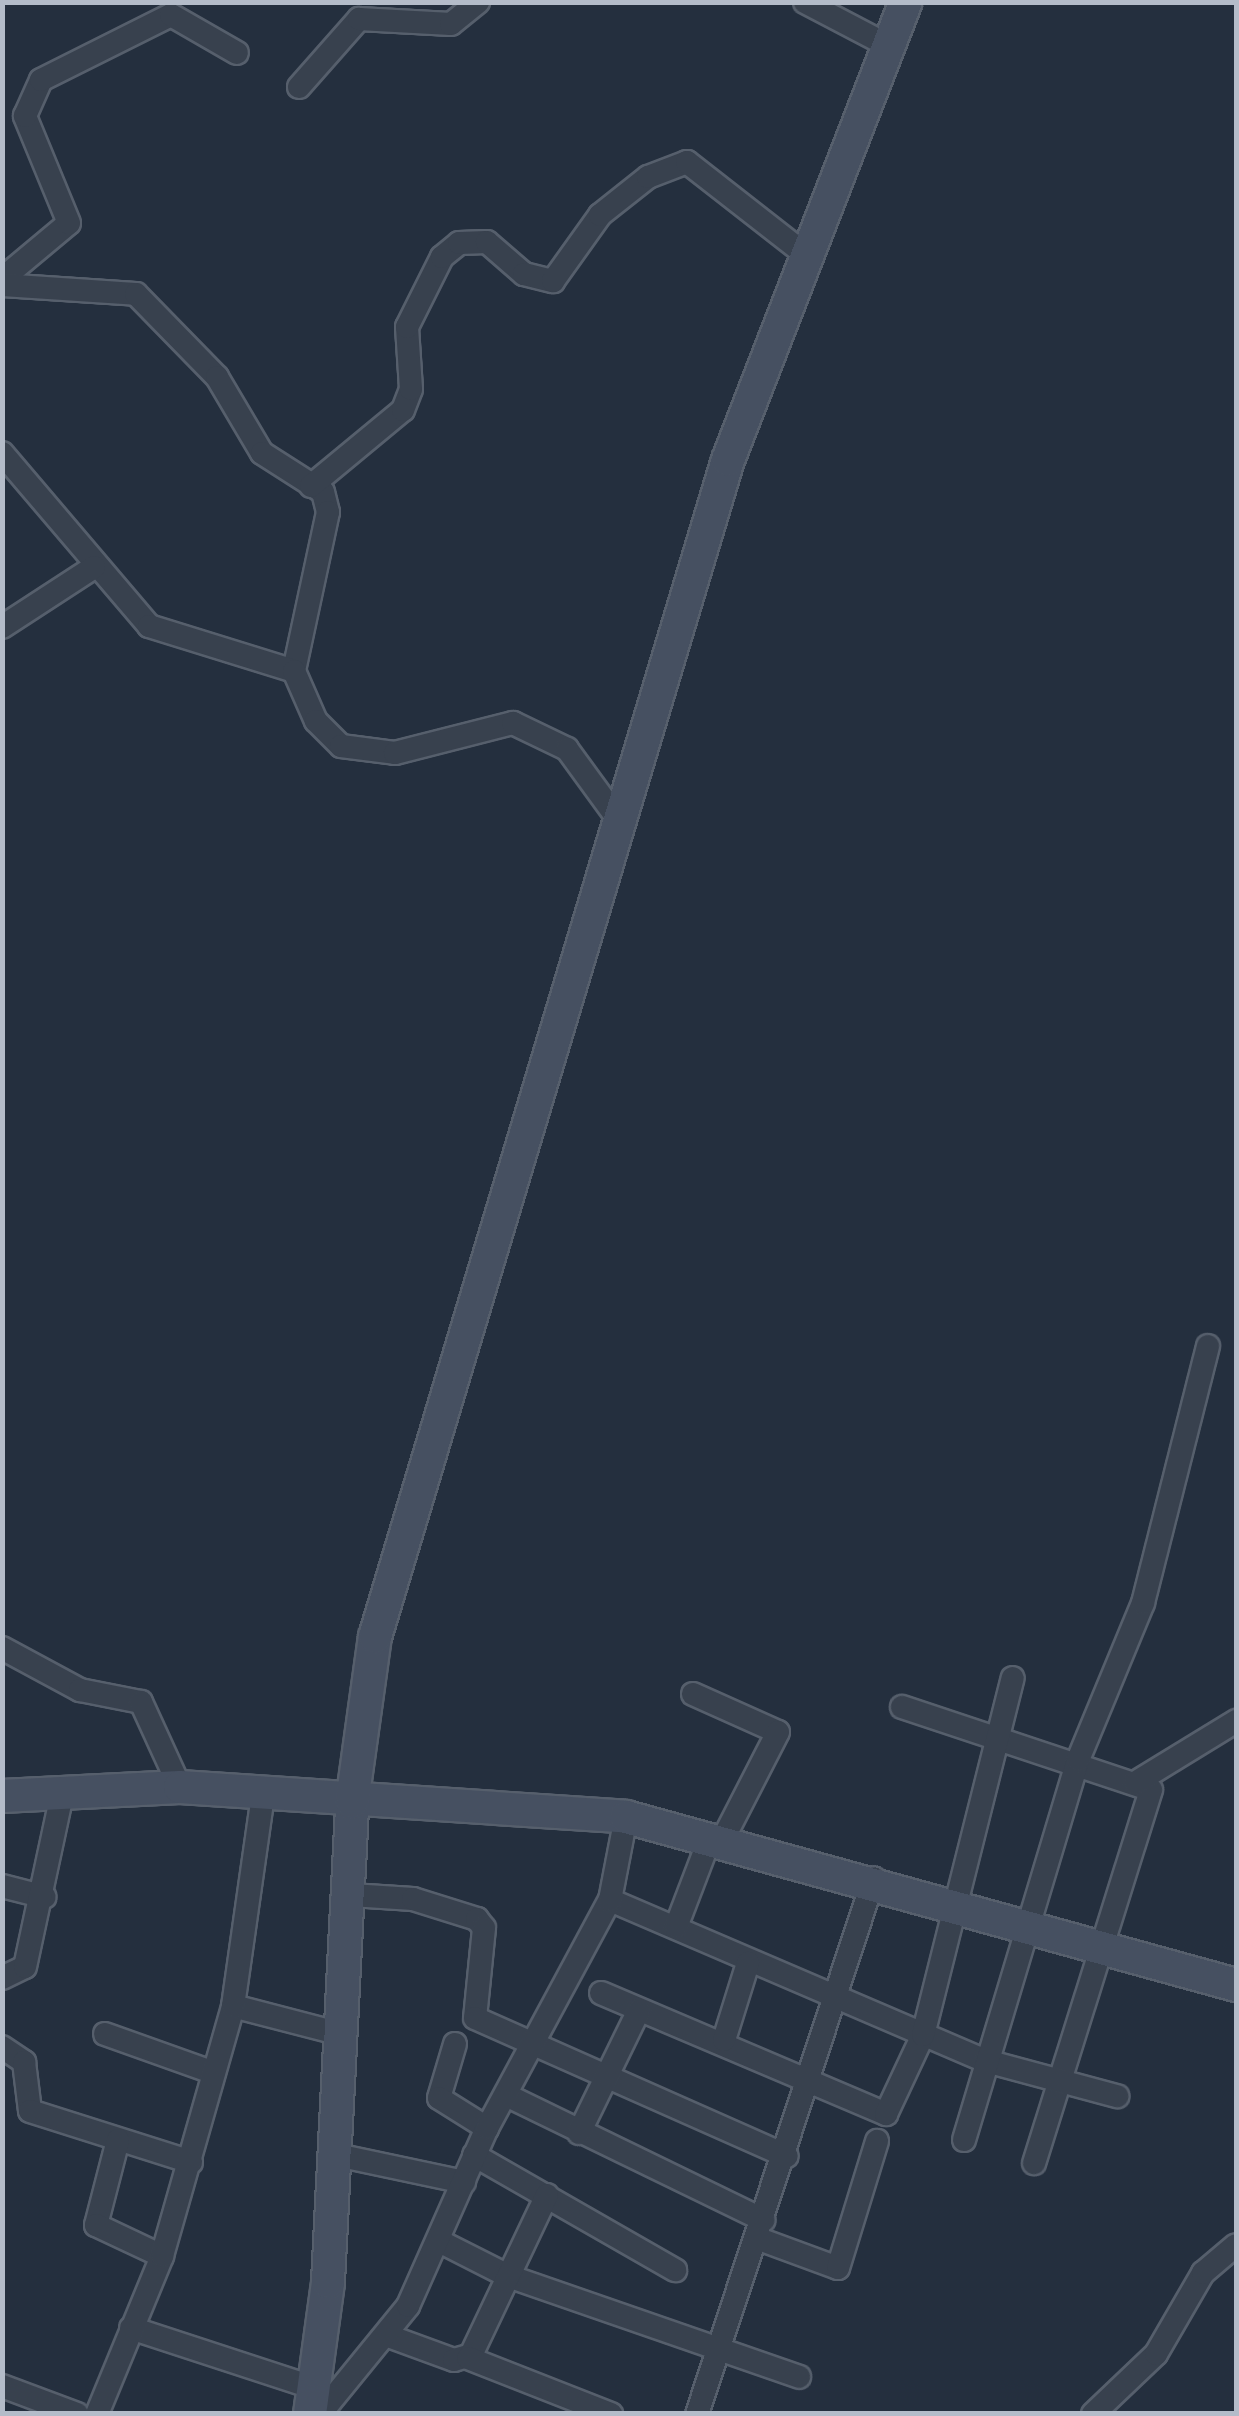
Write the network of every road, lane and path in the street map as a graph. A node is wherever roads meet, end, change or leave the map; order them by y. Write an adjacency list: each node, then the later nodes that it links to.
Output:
1 (478, 2): 6 (street)
2 (805, 2): 4 (street)
3 (906, 2): 4 (street)
4 (887, 46): 7 (street)
5 (237, 52): 8 (street)
6 (299, 87)
7 (802, 252): 10 (street); 14 (street)
8 (2, 282): 10 (street)
9 (2, 453): 11 (street)
10 (311, 486): 13 (street)
11 (94, 567): 12 (street); 13 (street)
12 (2, 627)
13 (294, 672): 14 (street)
14 (618, 819): 28 (street)
15 (1208, 1346): 22 (street)
16 (2, 1648): 24 (street)
17 (1013, 1678): 21 (street)
18 (693, 1694): 30 (street)
19 (902, 1707): 21 (street)
20 (1236, 1721): 23 (street)
21 (997, 1737): 22 (street); 36 (street)
22 (1078, 1760): 23 (street); 37 (street)
23 (1135, 1783): 39 (street)
24 (180, 1787): 25 (street); 27 (street)
25 (263, 1794): 28 (street); 45 (street)
26 (2, 1796): 27 (street)
27 (61, 1799): 34 (street)
28 (352, 1802): 29 (street); 33 (street)
29 (626, 1817): 30 (street); 35 (street)
30 (716, 1839): 31 (street); 38 (street)
31 (874, 1878): 36 (street); 44 (street)
32 (2, 1886): 34 (street)
33 (351, 1895): 47 (street); 52 (street)
34 (45, 1897): 41 (street)
35 (610, 1900): 38 (street); 52 (street)
36 (954, 1901): 37 (street); 49 (street)
37 (1030, 1926): 39 (street); 54 (street)
38 (676, 1927): 40 (street)
39 (1099, 1945): 42 (street); 58 (street)
40 (748, 1963): 44 (street); 50 (street)
41 (2, 1978)
42 (1236, 1984)
43 (601, 1994): 46 (street)
44 (836, 1998): 49 (street); 57 (street)
45 (233, 2006): 47 (street); 55 (street)
46 (639, 2010): 50 (street); 56 (street)
47 (338, 2033): 66 (street)
48 (105, 2034): 55 (street)
49 (923, 2034): 54 (street); 57 (street)
50 (724, 2040): 57 (street)
51 (455, 2044): 61 (street)
52 (534, 2046): 56 (street); 59 (street)
53 (2, 2047): 63 (street)
54 (986, 2061): 58 (street); 64 (street)
55 (212, 2072): 69 (street)
56 (612, 2079): 62 (street); 68 (street)
57 (811, 2083): 68 (street)
58 (1058, 2088): 60 (street); 70 (street)
59 (508, 2096): 61 (street); 62 (street)
60 (1117, 2096)
61 (488, 2128): 67 (street)
62 (579, 2134): 73 (street)
63 (118, 2140): 69 (street); 76 (street)
64 (964, 2140)
65 (877, 2141): 73 (street)
66 (332, 2154): 71 (street); 85 (street)
67 (474, 2154): 71 (street); 72 (street)
68 (787, 2156): 73 (street)
69 (191, 2162): 76 (street)
70 (1034, 2163)
71 (464, 2182): 74 (street)
72 (546, 2194): 77 (street); 78 (street)
73 (761, 2229): 81 (street)
74 (441, 2242): 78 (street); 80 (street)
75 (1236, 2245): 90 (street)
76 (162, 2256): 79 (street)
77 (675, 2270)
78 (508, 2276): 81 (street); 82 (street)
79 (130, 2328): 85 (street); 87 (street)
80 (391, 2337): 82 (street); 85 (street)
81 (723, 2349): 83 (street); 89 (street)
82 (468, 2358): 88 (street)
83 (799, 2377)
84 (9, 2397): 86 (street)
85 (314, 2405)
86 (77, 2414)
87 (97, 2414)
88 (610, 2414)
89 (697, 2414)
90 (1093, 2414)

